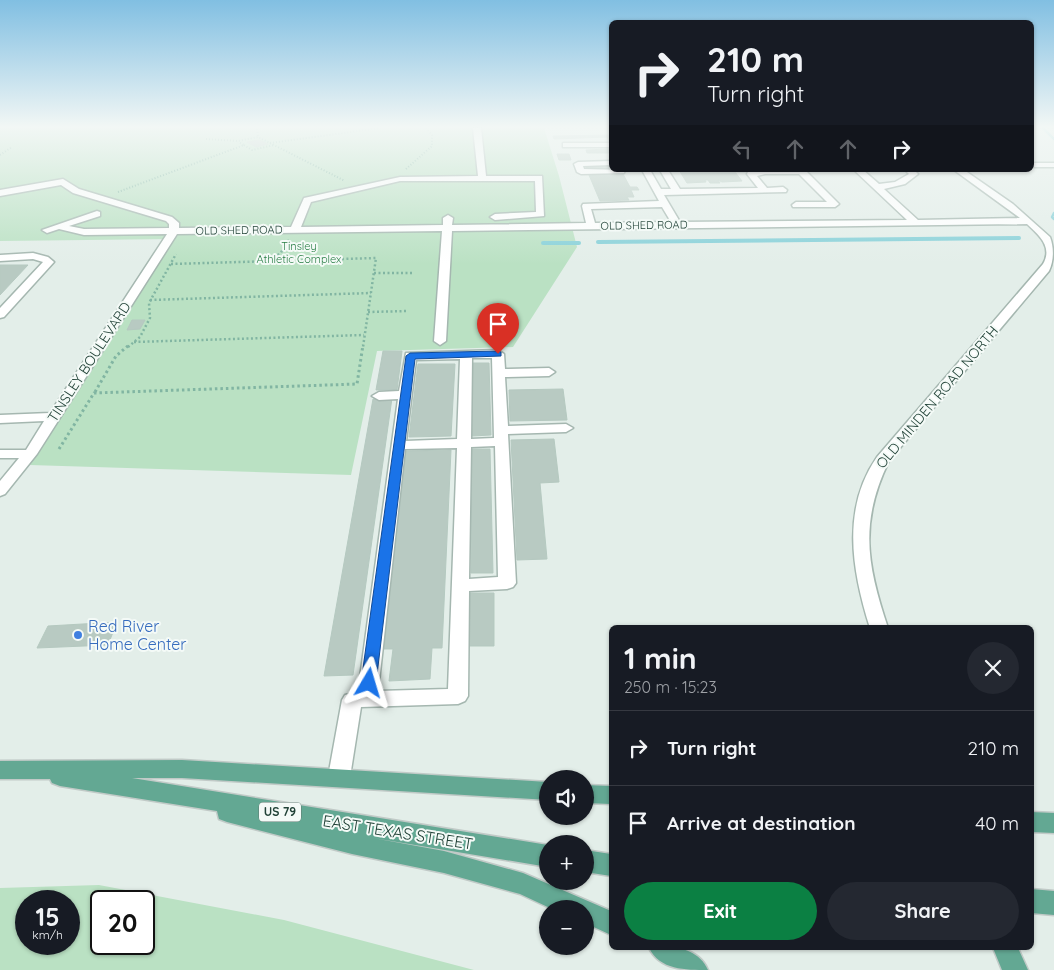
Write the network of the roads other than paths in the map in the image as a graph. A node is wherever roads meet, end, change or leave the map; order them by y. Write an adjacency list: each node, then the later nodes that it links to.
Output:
1 (482, 173): 10 (street)
2 (648, 173): 14 (street)
3 (666, 173): 15 (street)
4 (761, 173): 12 (street)
5 (765, 173): 13 (street)
6 (803, 173): 18 (street)
7 (862, 173): 11 (street)
8 (913, 173): 11 (street)
9 (963, 173): 20 (street)
10 (482, 178): 22 (street); 25 (street)
11 (877, 187): 23 (street)
12 (764, 190): 13 (street); 15 (street)
13 (783, 190): 18 (street)
14 (658, 192): 15 (street); 17 (street)
15 (677, 192)
16 (0, 194): 30 (street)
17 (665, 204): 26 (street); 28 (street)
18 (796, 205): 24 (street)
19 (97, 214): 27 (street)
20 (1028, 220): 23 (street, OLD SHED ROAD); 49 (street, OLD MINDEN ROAD NORTH)
21 (447, 222): 22 (street, OLD SHED ROAD); 25 (street); 25 (street, OLD SHED ROAD); 33 (street)
22 (511, 222): 28 (street, OLD SHED ROAD)
23 (915, 222): 24 (street, OLD SHED ROAD)
24 (812, 223): 26 (street, OLD SHED ROAD)
25 (296, 224): 30 (street, OLD SHED ROAD)
26 (677, 225): 28 (street, OLD SHED ROAD)
27 (59, 226): 29 (street); 30 (street, OLD SHED ROAD)
28 (591, 226)
29 (47, 230)
30 (180, 230): 39 (street, TINSLEY BOULEVARD)
31 (0, 258): 32 (street)
32 (0, 316)
33 (440, 342)
34 (466, 355): 36 (street); 37 (street); 43 (street)
35 (549, 372): 36 (street)
36 (499, 373): 42 (street)
37 (405, 395): 38 (street); 44 (street)
38 (379, 396)
39 (54, 417): 40 (street); 46 (street, TINSLEY BOULEVARD)
40 (0, 419)
41 (566, 428): 42 (street)
42 (501, 436): 43 (street); 48 (street)
43 (464, 443): 44 (street); 48 (street)
44 (399, 445): 50 (street)
45 (0, 454): 46 (street)
46 (30, 454): 47 (street, TINSLEY BOULEVARD)
47 (0, 490)
48 (460, 585): 50 (street)
49 (878, 625)
50 (366, 700): 52 (street)
51 (6, 770): 52 (main road, EAST TEXAS STREET / US 79); 53 (main road, EAST TEXAS STREET / US 79)
52 (339, 777): 54 (main road, EAST TEXAS STREET / US 79)
53 (141, 788): 59 (main road, EAST TEXAS STREET / US 79); 62 (main road)
54 (539, 790)
55 (594, 795): 56 (main road)
56 (609, 796)
57 (1034, 822): 58 (main road)
58 (1054, 823)
59 (539, 855)
60 (594, 862): 61 (main road)
61 (609, 865)
62 (559, 900)
63 (1034, 901): 64 (main road)
64 (1054, 903)
65 (594, 915): 66 (main road)
66 (609, 921)
67 (665, 950): 69 (main road)
68 (1007, 950): 70 (main road)
69 (695, 970)
70 (1015, 970)

